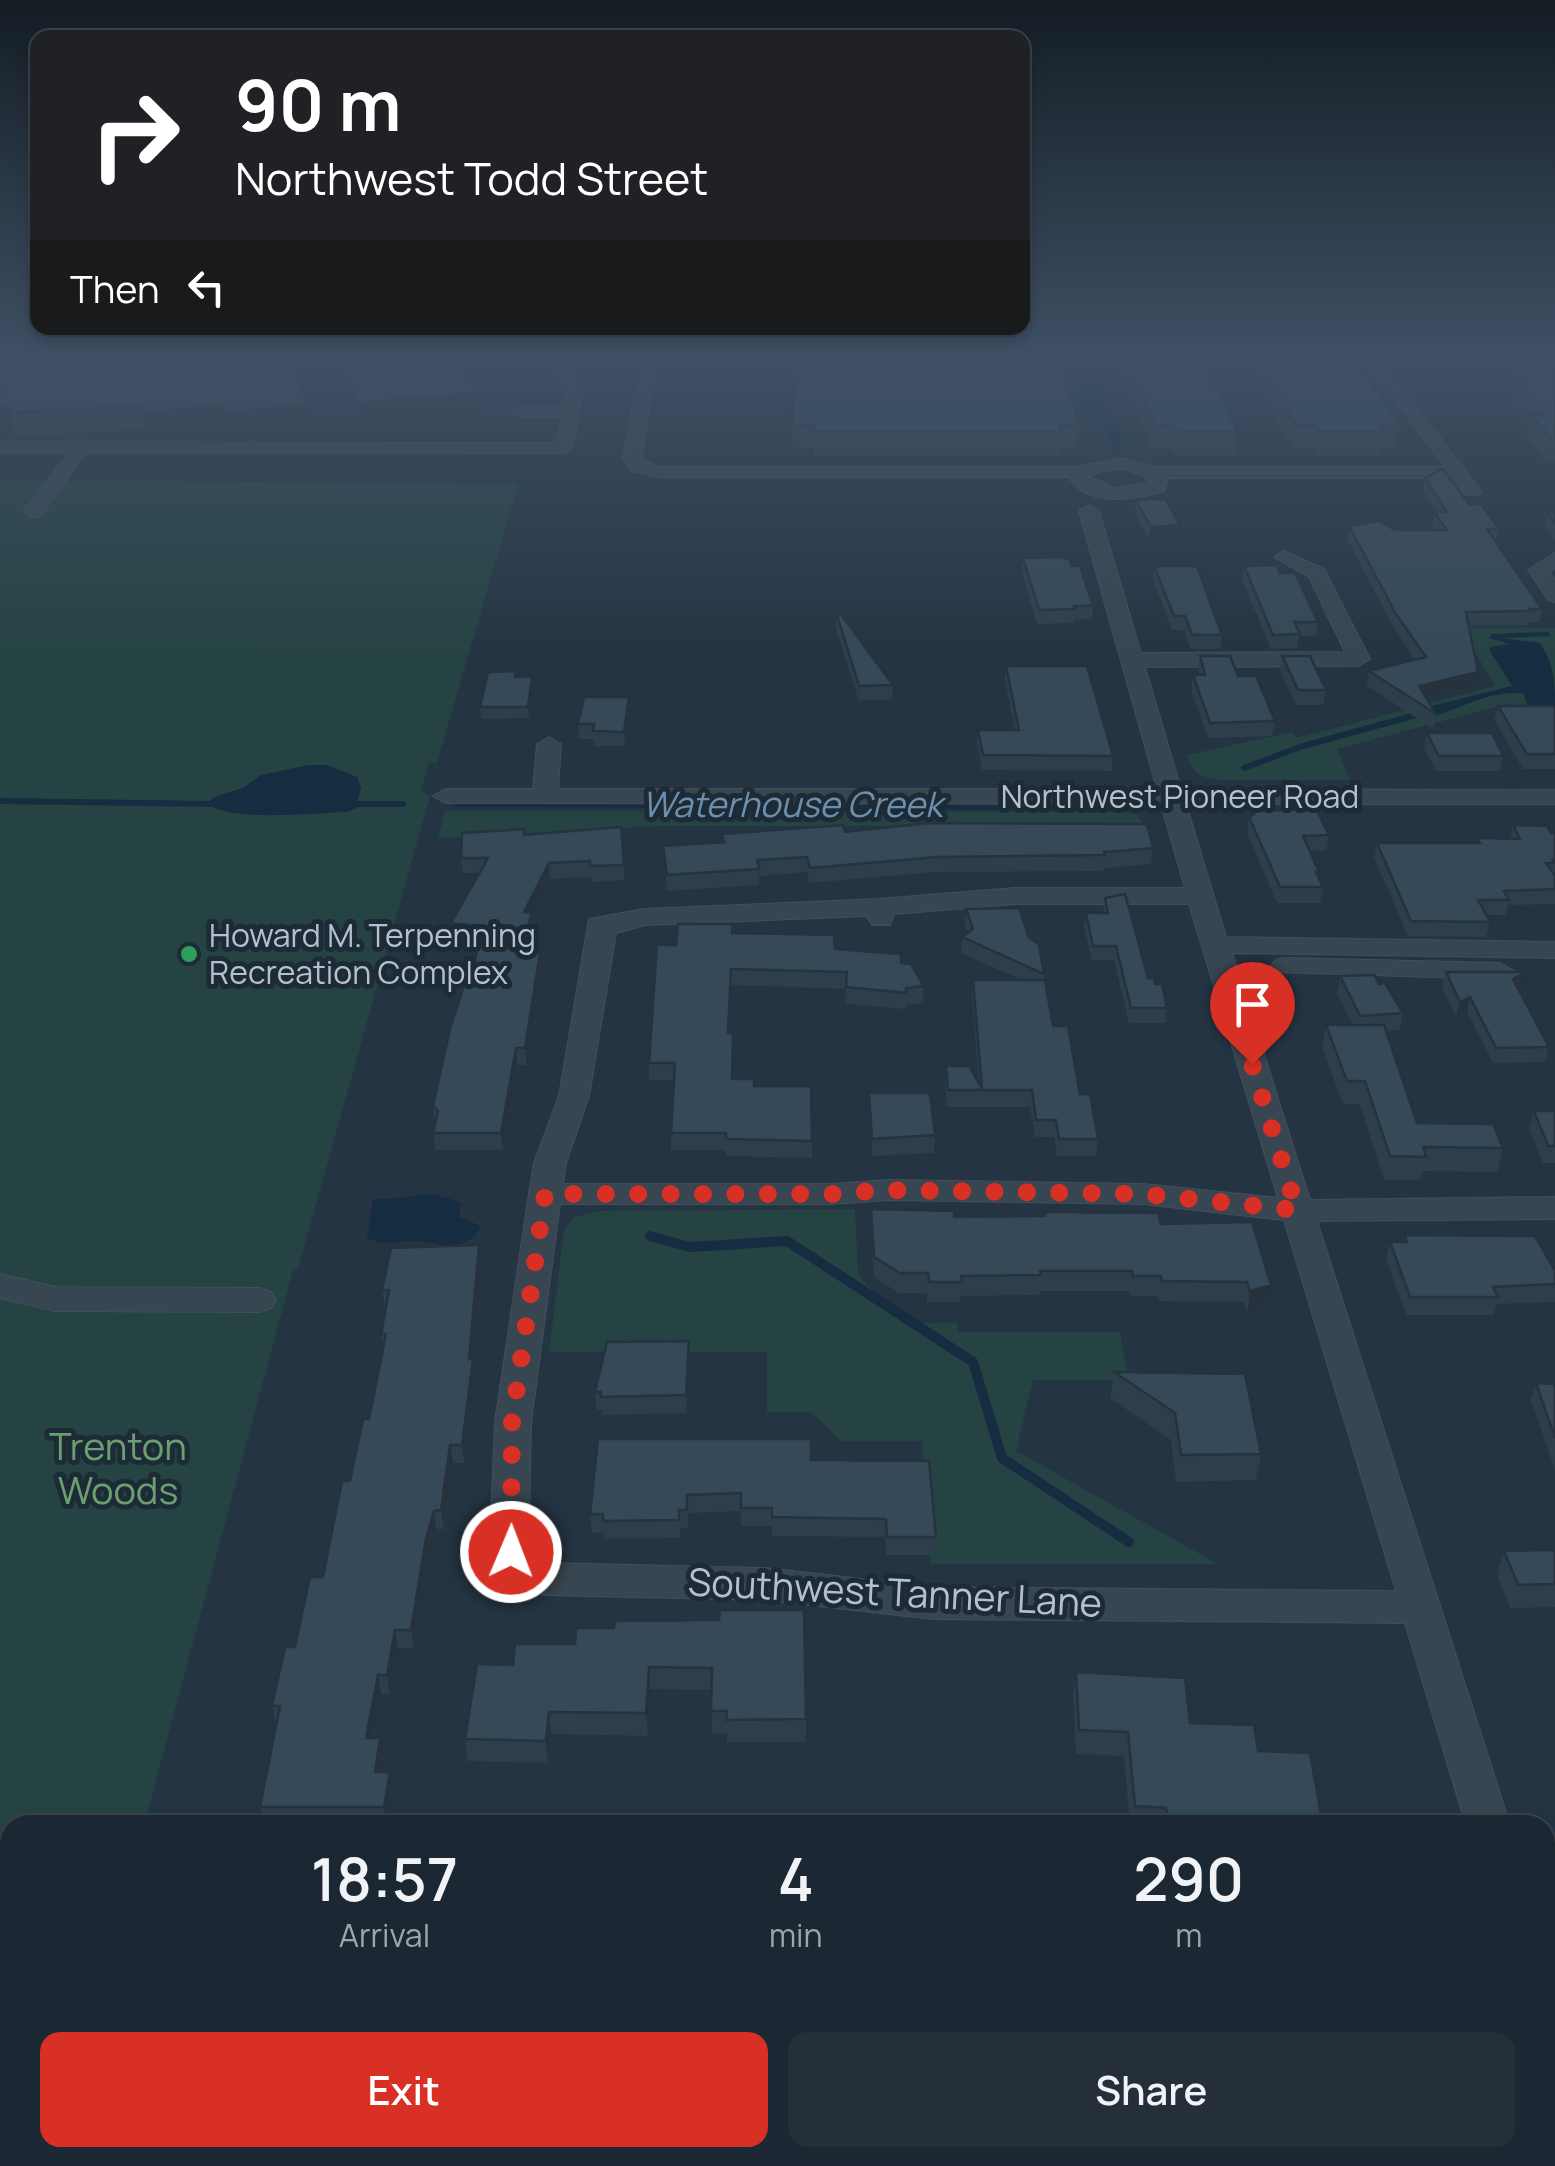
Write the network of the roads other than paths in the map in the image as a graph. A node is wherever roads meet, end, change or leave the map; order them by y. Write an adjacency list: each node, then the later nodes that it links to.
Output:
1 (75, 456): 9 (street)
2 (633, 456): 4 (street)
3 (1444, 456): 6 (street)
4 (1080, 472): 5 (street); 5 (street)
5 (1153, 472): 6 (street)
6 (1458, 473): 7 (street)
7 (1472, 491)
8 (1088, 511): 13 (street)
9 (32, 512)
10 (1284, 557): 13 (street)
11 (1548, 562): 12 (street)
12 (1555, 596)
13 (1132, 660): 17 (street)
14 (550, 744): 16 (street)
15 (445, 796): 16 (street, Northwest Pioneer Road)
16 (545, 796): 17 (street, Northwest Pioneer Road)
17 (1171, 797): 18 (street, Northwest Pioneer Road); 19 (street)
18 (1555, 797)
19 (1200, 896): 21 (street); 23 (street)
20 (1555, 950): 21 (street)
21 (1219, 955): 22 (street); 25 (street)
22 (1500, 971)
23 (545, 1194): 25 (street); 28 (street, Southwest Tanner Lane)
24 (1555, 1208): 25 (street)
25 (1297, 1210): 28 (street)
26 (0, 1286): 27 (street)
27 (259, 1300)
28 (1421, 1606): 29 (street)
29 (1485, 1815)

